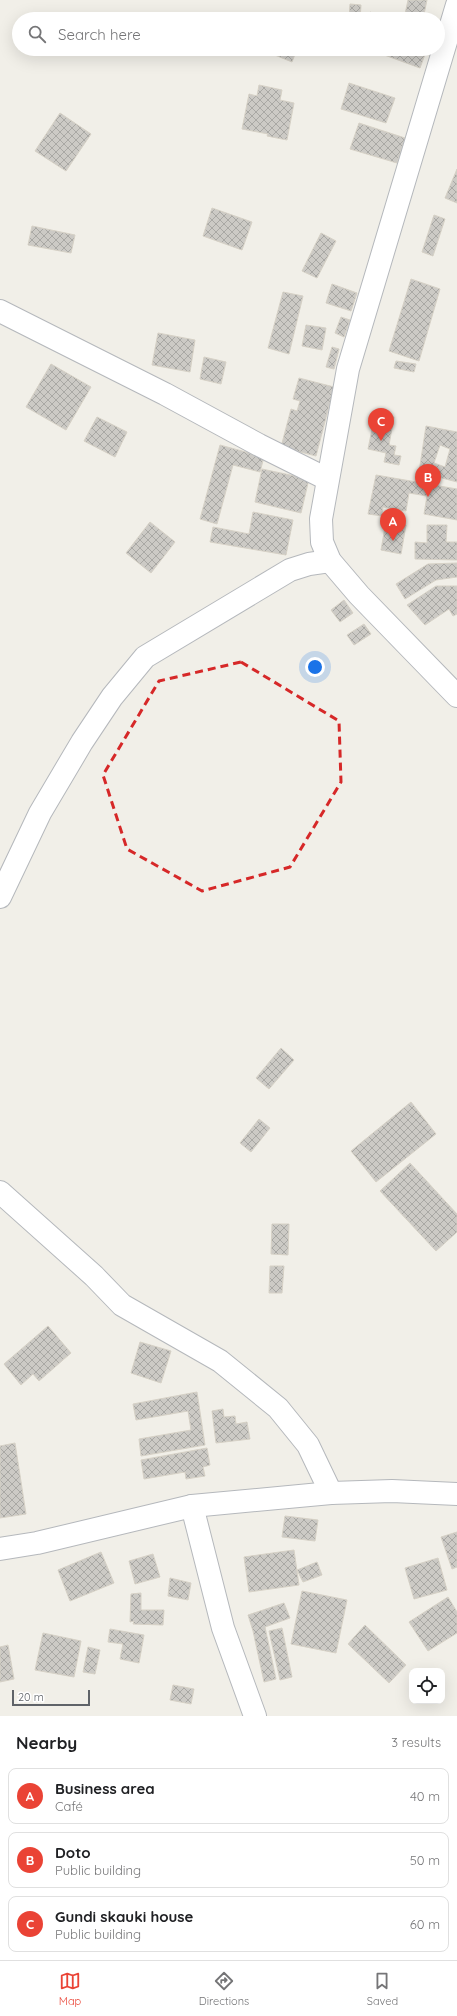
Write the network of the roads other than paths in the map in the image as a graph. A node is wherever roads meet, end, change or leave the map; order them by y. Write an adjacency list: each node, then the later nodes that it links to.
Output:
1 (457, 5): 2 (street)
2 (445, 45)
3 (442, 56): 5 (street)
4 (0, 311): 5 (street)
5 (328, 479): 6 (street)
6 (330, 561): 7 (street); 8 (street)
7 (457, 696)
8 (0, 897)
9 (0, 1192): 10 (street)
10 (331, 1493): 11 (street); 12 (street)
11 (457, 1494)
12 (192, 1506): 13 (street); 14 (street)
13 (0, 1549)
14 (255, 1716)

